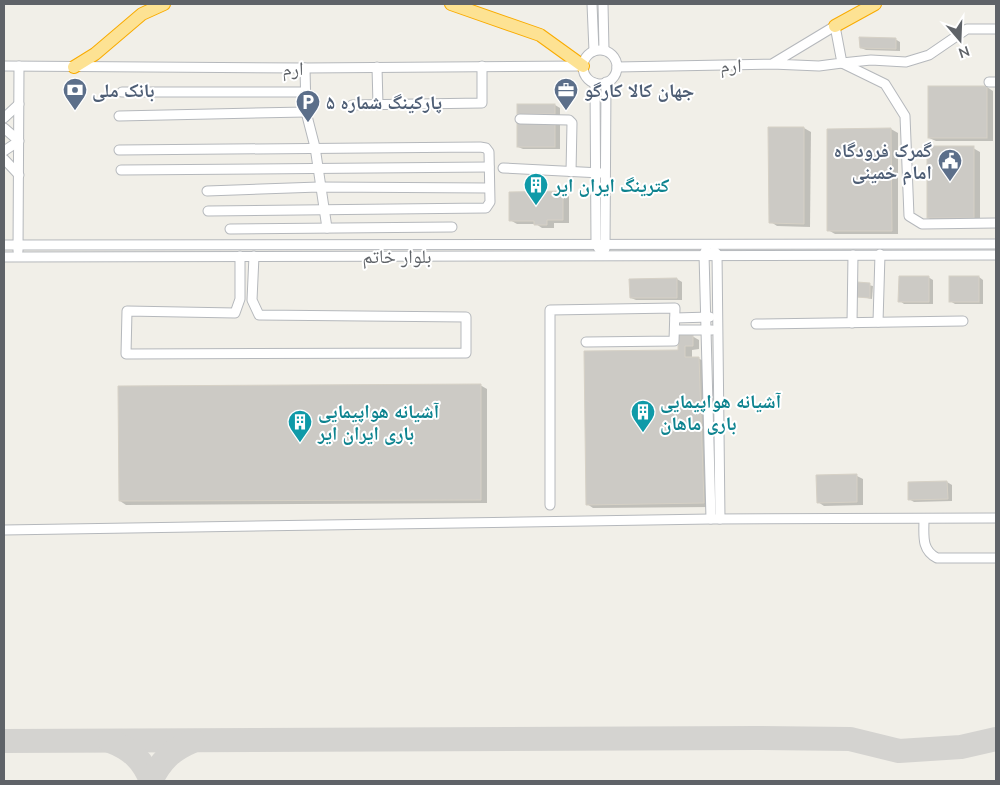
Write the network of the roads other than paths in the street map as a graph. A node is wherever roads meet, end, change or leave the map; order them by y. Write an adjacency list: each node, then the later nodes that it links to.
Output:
1 (164, 4): 16 (highway)
2 (452, 4): 15 (highway)
3 (592, 4): 9 (street)
4 (603, 4): 8 (street)
5 (875, 4): 6 (highway)
6 (835, 26): 10 (street); 11 (street, ارم)
7 (996, 29): 10 (street)
8 (604, 50): 9 (street); 18 (street)
9 (594, 51): 15 (street)
10 (842, 63): 11 (street); 50 (street)
11 (772, 64): 18 (street, ارم)
12 (4, 66): 13 (street, ارم)
13 (19, 66): 16 (street, ارم); 24 (street)
14 (482, 66): 15 (street, ارم); 17 (street, ارم); 26 (street)
15 (583, 66): 21 (street)
16 (74, 67): 19 (street, ارم)
17 (376, 67): 19 (street, ارم); 26 (street)
18 (617, 67): 20 (street)
19 (305, 68): 23 (street)
20 (606, 82): 21 (street); 43 (street)
21 (595, 83): 42 (street)
22 (122, 92): 23 (street)
23 (304, 92): 27 (street)
24 (19, 104): 29 (street); 32 (street)
25 (352, 105): 26 (street)
26 (378, 105)
27 (306, 112): 28 (street); 33 (street)
28 (119, 116)
29 (4, 118)
30 (520, 119): 41 (street)
31 (4, 128): 32 (street)
32 (19, 141): 35 (street); 44 (street)
33 (315, 147): 34 (street); 37 (street); 39 (street)
34 (120, 150)
35 (4, 151)
36 (4, 160): 44 (street)
37 (489, 166): 39 (street); 46 (street)
38 (503, 168): 41 (street)
39 (317, 169): 40 (street); 45 (street)
40 (121, 170)
41 (571, 172): 42 (street)
42 (595, 173): 43 (street); 54 (street)
43 (606, 173): 55 (street)
44 (19, 175): 58 (street)
45 (319, 187): 46 (street); 47 (street); 48 (street)
46 (489, 188): 48 (street)
47 (207, 191)
48 (323, 208): 49 (street); 53 (street)
49 (208, 211)
50 (996, 222)
51 (452, 226): 53 (street)
52 (230, 228): 53 (street)
53 (327, 228)
54 (596, 244): 55 (street, بلوار خاتم); 58 (street, بلوار خاتم); 70 (street)
55 (606, 244): 59 (street, بلوار خاتم); 70 (street)
56 (996, 244): 61 (street, بلوار خاتم)
57 (4, 245): 58 (street, بلوار خاتم)
58 (18, 245): 73 (street)
59 (709, 245): 60 (street, بلوار خاتم); 62 (street); 63 (street)
60 (790, 245): 61 (street, بلوار خاتم); 71 (street)
61 (867, 245): 64 (street)
62 (704, 254): 63 (street, بلوار خاتم); 70 (street, بلوار خاتم); 74 (street)
63 (717, 254): 71 (street, بلوار خاتم); 76 (street)
64 (867, 254): 65 (street, بلوار خاتم); 66 (street, بلوار خاتم)
65 (880, 254): 67 (street, بلوار خاتم); 78 (street)
66 (853, 255): 71 (street, بلوار خاتم); 79 (street)
67 (996, 255)
68 (240, 256): 69 (street, بلوار خاتم); 69 (street); 73 (street, بلوار خاتم)
69 (254, 256): 70 (street, بلوار خاتم)
70 (602, 256)
71 (790, 256)
72 (4, 257): 73 (street, بلوار خاتم)
73 (18, 257)
74 (706, 317): 75 (street); 76 (street); 82 (street)
75 (675, 318): 81 (street); 85 (street)
76 (718, 318): 83 (street)
77 (963, 321): 78 (street)
78 (878, 322): 79 (street)
79 (852, 323): 80 (street)
80 (756, 324)
81 (675, 330): 82 (street); 84 (street)
82 (706, 330): 83 (street); 87 (street)
83 (718, 330): 87 (street)
84 (586, 342)
85 (550, 505)
86 (996, 518): 88 (street)
87 (715, 519): 88 (street); 89 (street)
88 (924, 519): 90 (street)
89 (4, 530)
90 (996, 558)

